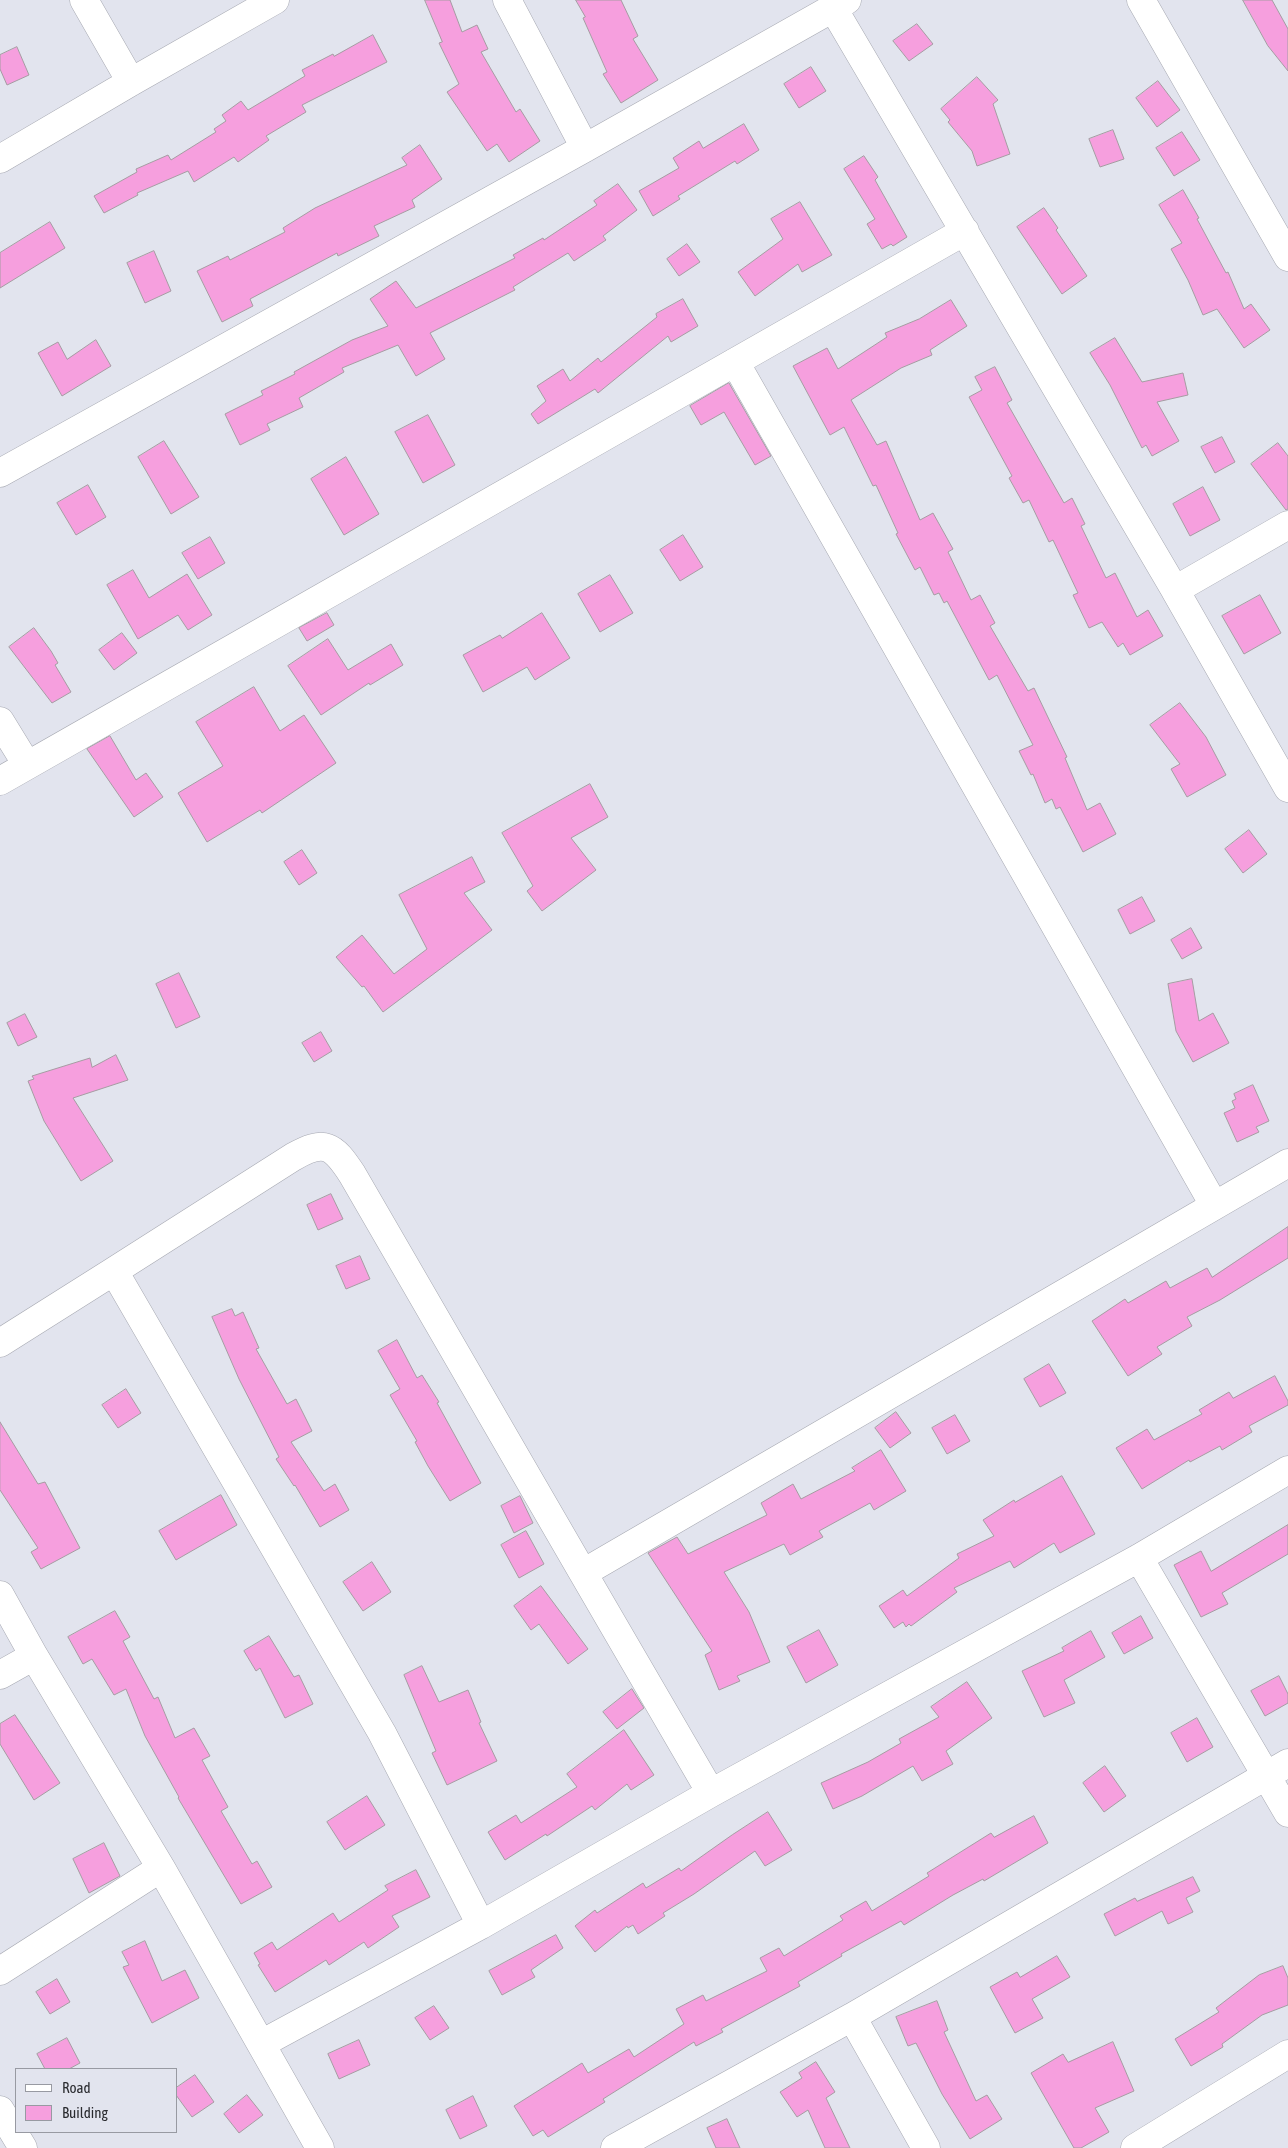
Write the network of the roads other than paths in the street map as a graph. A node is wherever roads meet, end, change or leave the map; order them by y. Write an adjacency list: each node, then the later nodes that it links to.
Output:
1 (84, 0): 6 (street)
2 (275, 0): 6 (street)
3 (507, 0): 7 (street)
4 (1141, 0): 10 (street)
5 (840, 4): 7 (street); 9 (street)
6 (131, 82): 8 (street)
7 (585, 148): 12 (street)
8 (0, 159)
9 (965, 231): 11 (street); 14 (street)
10 (1288, 257)
11 (735, 362): 16 (street); 20 (street)
12 (0, 473)
13 (1288, 525): 14 (street)
14 (1175, 590): 18 (street)
15 (0, 721): 16 (street)
16 (27, 765): 17 (street)
17 (0, 781)
18 (1288, 788)
19 (1288, 1163): 20 (street)
20 (1214, 1204): 25 (street)
21 (114, 1270): 22 (street); 25 (street); 33 (street)
22 (0, 1343)
23 (1288, 1470): 24 (street)
24 (1139, 1558): 29 (street); 30 (street)
25 (583, 1573): 30 (street)
26 (0, 1594): 27 (street)
27 (34, 1656): 28 (street); 32 (street)
28 (0, 1675)
29 (1277, 1769): 31 (street); 35 (street)
30 (711, 1793): 33 (street)
31 (1288, 1813)
32 (161, 1868): 34 (street); 36 (street)
33 (481, 1925): 36 (street)
34 (0, 1971)
35 (852, 2017): 39 (street); 42 (street)
36 (261, 2044): 41 (street)
37 (1288, 2054): 43 (street)
38 (0, 2110): 40 (street)
39 (620, 2147)
40 (23, 2148)
41 (320, 2148)
42 (926, 2148)
43 (1135, 2148)

